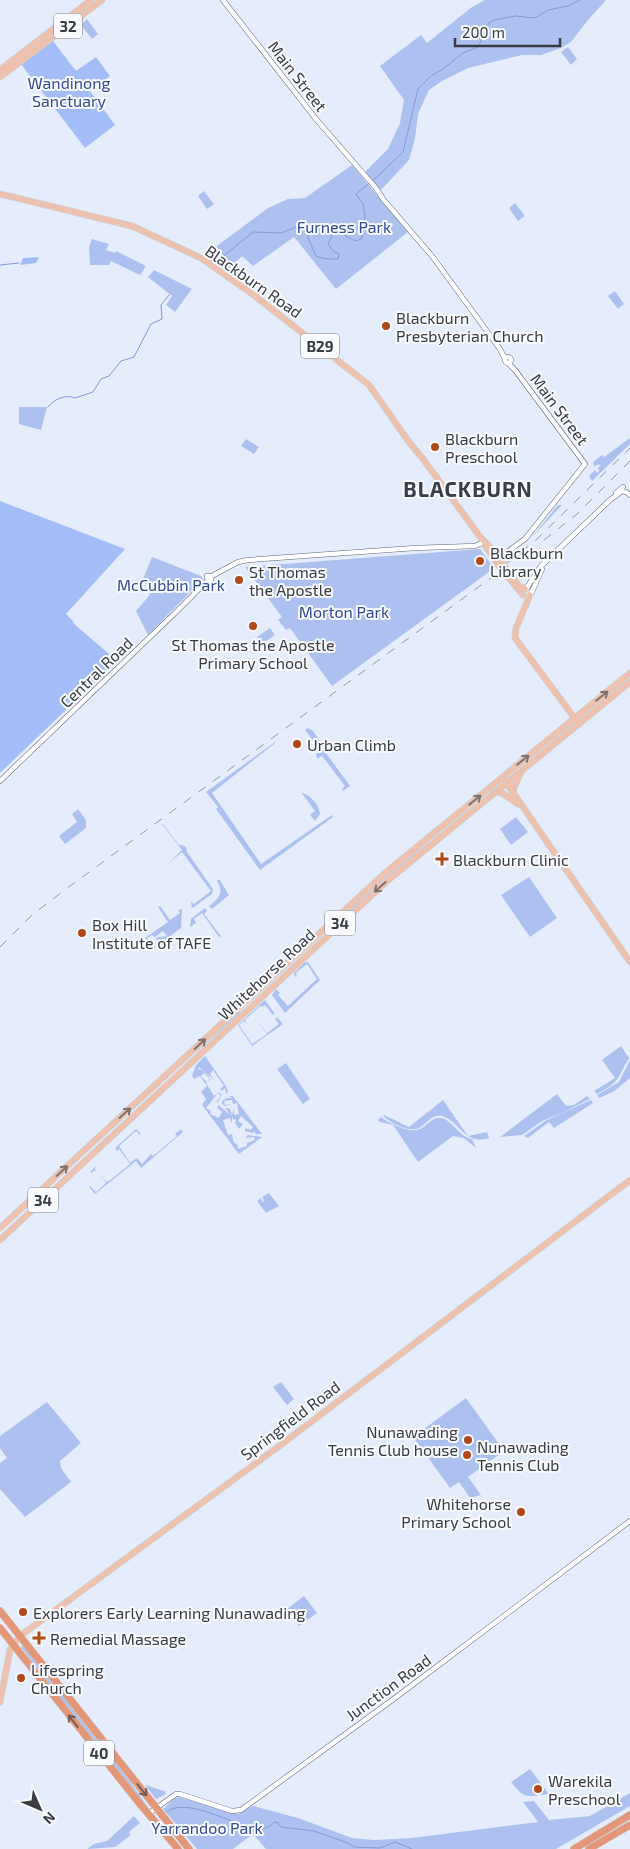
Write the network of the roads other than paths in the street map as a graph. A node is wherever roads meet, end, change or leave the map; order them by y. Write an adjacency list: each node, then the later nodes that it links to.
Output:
1 (91, 0): 4 (main road, 32)
2 (102, 0): 4 (main road, 32)
3 (223, 0): 10 (street, Main Street)
4 (71, 20): 5 (main road, 32); 6 (main road, 32)
5 (0, 70)
6 (0, 77)
7 (0, 195): 9 (main road, Blackburn Road / B29)
8 (627, 491): 11 (street)
9 (483, 540): 10 (main road, Blackburn Road / B29); 21 (street, Central Road)
10 (497, 559): 12 (main road, Blackburn Road / B29)
11 (538, 573): 12 (street); 13 (street)
12 (524, 592): 13 (main road); 14 (main road)
13 (530, 595): 14 (main road)
14 (524, 609): 17 (main road)
15 (630, 673): 17 (main road, Whitehorse Road / 34, one-way to 15)
16 (630, 682): 18 (main road, Whitehorse Road / 34)
17 (574, 719): 18 (main road); 20 (main road, Whitehorse Road / 34, one-way to 17)
18 (578, 724): 19 (main road, Whitehorse Road / 34)
19 (521, 770): 20 (main road, Whitehorse Road / 34); 23 (main road)
20 (504, 780): 22 (main road, Whitehorse Road / 34); 23 (main road); 25 (main road, Whitehorse Road / 34, one-way to 20)
21 (0, 781)
22 (495, 792): 24 (main road); 26 (main road, Whitehorse Road / 34)
23 (513, 794): 24 (main road)
24 (523, 809): 28 (main road)
25 (439, 829): 26 (main road); 27 (main road, Whitehorse Road / 34)
26 (448, 830): 27 (main road, Whitehorse Road / 34)
27 (425, 844): 29 (main road, Whitehorse Road / 34, one-way to 27); 30 (main road, Whitehorse Road / 34, one-way to 30)
28 (630, 962)
29 (157, 1084): 30 (main road); 32 (main road, Whitehorse Road / 34, one-way to 29)
30 (166, 1086): 33 (main road, Whitehorse Road / 34)
31 (630, 1180): 37 (main road, Springfield Road)
32 (0, 1228)
33 (0, 1240)
34 (630, 1521): 40 (street, Junction Road)
35 (0, 1611): 37 (highway, 40)
36 (0, 1628): 38 (highway, 40)
37 (20, 1636): 38 (main road, Springfield Road); 40 (highway, 40, one-way to 40)
38 (13, 1644): 39 (main road, Springfield Road); 41 (highway, 40, one-way to 38)
39 (0, 1702)
40 (156, 1807): 41 (street, Junction Road); 45 (highway, 40)
41 (148, 1814): 44 (highway, 40)
42 (630, 1815): 46 (highway)
43 (630, 1825): 47 (highway); 48 (highway)
44 (178, 1849)
45 (189, 1849)
46 (573, 1849)
47 (589, 1849)
48 (596, 1849)

